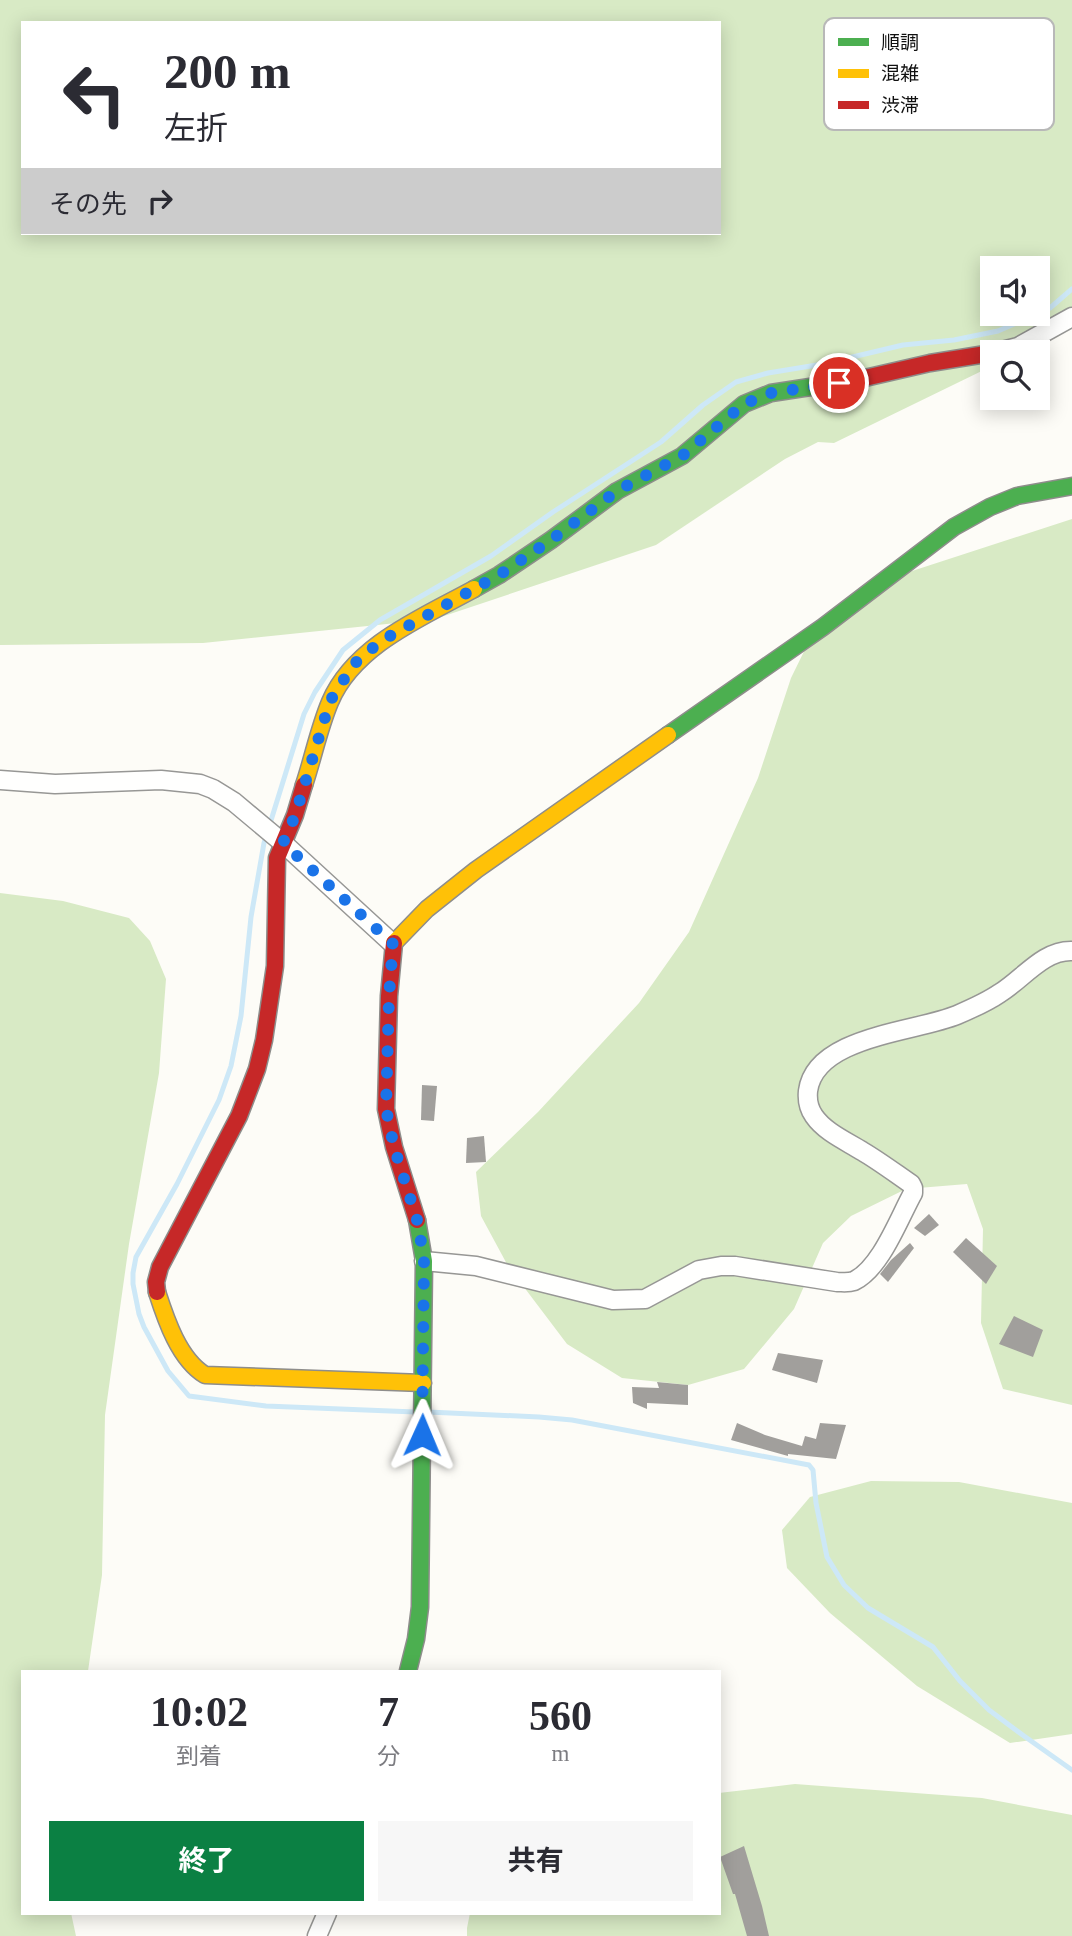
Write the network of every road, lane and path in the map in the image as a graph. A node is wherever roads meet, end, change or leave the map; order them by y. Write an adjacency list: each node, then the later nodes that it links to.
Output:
1 (1072, 317): 2 (street)
2 (1031, 340)
3 (980, 355): 6 (street)
4 (1072, 486): 7 (street)
5 (0, 780): 6 (street)
6 (283, 843): 7 (street); 10 (street)
7 (393, 944): 9 (street)
8 (1072, 951): 9 (street)
9 (424, 1261): 10 (street)
10 (423, 1383): 11 (street)
11 (408, 1670)
12 (326, 1915): 13 (street)
13 (317, 1936)

